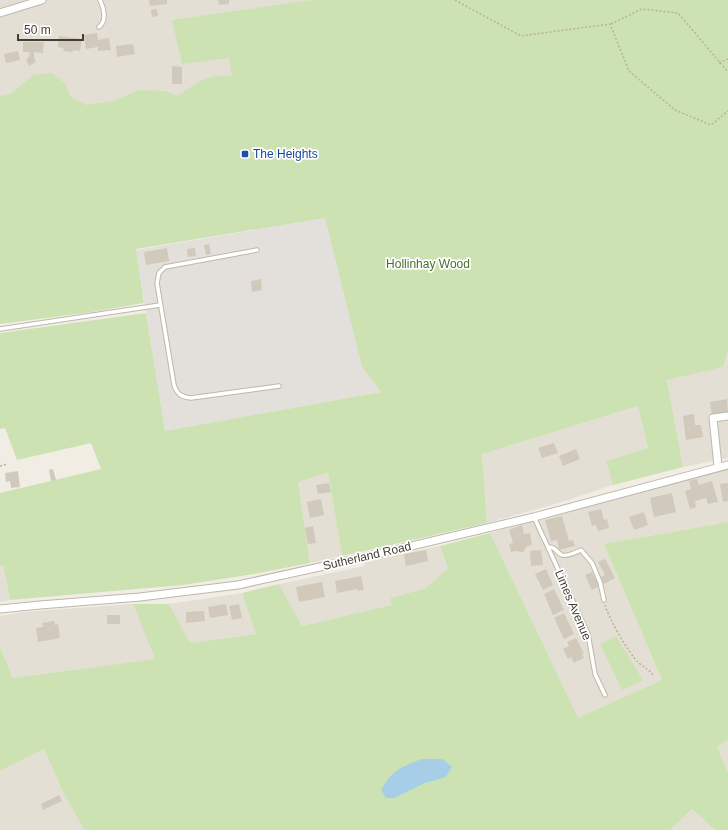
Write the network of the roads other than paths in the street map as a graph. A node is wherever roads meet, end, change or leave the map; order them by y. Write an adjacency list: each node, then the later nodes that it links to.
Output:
1 (42, 0): 3 (street)
2 (100, 0): 4 (lane)
3 (0, 13)
4 (99, 27)
5 (257, 250): 6 (lane)
6 (160, 305): 7 (lane); 8 (lane)
7 (0, 329)
8 (279, 386)
9 (728, 416): 11 (street)
10 (728, 465): 11 (street, Sutherland Road)
11 (718, 466): 12 (street, Sutherland Road)
12 (534, 517): 13 (lane, Limes Avenue); 15 (street, Sutherland Road)
13 (548, 547): 14 (lane); 16 (lane, Limes Avenue)
14 (604, 600)
15 (0, 609)
16 (605, 695)

